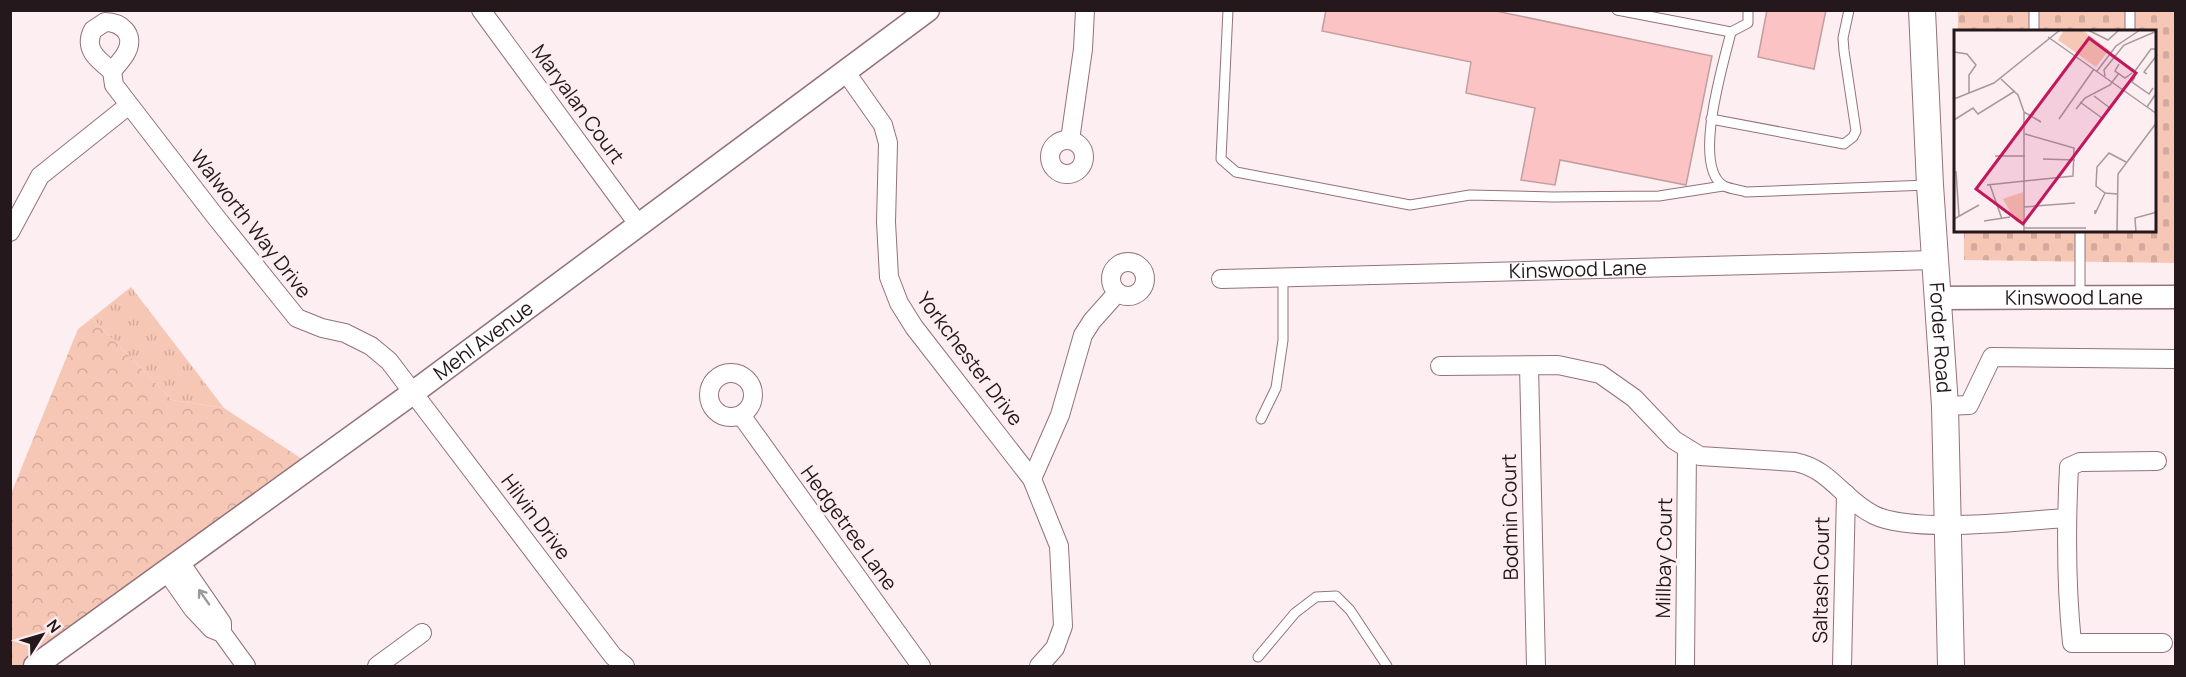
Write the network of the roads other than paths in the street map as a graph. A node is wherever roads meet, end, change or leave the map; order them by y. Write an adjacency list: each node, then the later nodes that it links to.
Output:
1 (481, 10): 21 (street, Maryalan Court)
2 (928, 10): 15 (street, Mehl Avenue)
3 (1085, 10): 18 (street)
4 (1228, 10): 20 (lane)
5 (1617, 10): 13 (lane)
6 (1748, 10): 13 (lane)
7 (1849, 10): 17 (lane)
8 (1922, 10): 19 (main road, Forder Road)
9 (2034, 10): 11 (lane)
10 (2130, 10): 12 (lane)
11 (2034, 30)
12 (2130, 30)
13 (1731, 32): 17 (lane)
14 (112, 71): 16 (street, Walworth Way Drive)
15 (845, 71): 21 (street, Mehl Avenue); 40 (street, Yorkchester Drive)
16 (129, 105): 22 (street); 34 (street, Walworth Way Drive)
17 (1711, 119): 20 (lane)
18 (1070, 140)
19 (1930, 185): 20 (lane); 24 (main road, Forder Road)
20 (1723, 186)
21 (638, 224): 34 (street, Mehl Avenue)
22 (10, 232)
23 (2080, 232): 28 (lane)
24 (1935, 260): 25 (street, Kinswood Lane); 30 (main road, Forder Road)
25 (1283, 277): 26 (street, Kinswood Lane); 37 (lane)
26 (1221, 279)
27 (1117, 292): 40 (street)
28 (2080, 297): 29 (street, Kinswood Lane); 30 (street, Kinswood Lane)
29 (2175, 297)
30 (1938, 298): 35 (main road, Forder Road)
31 (2175, 359): 35 (street)
32 (1440, 366): 33 (street)
33 (1529, 366): 38 (street); 55 (street, Bodmin Court)
34 (414, 392): 44 (street, Mehl Avenue); 51 (street, Hilvin Drive)
35 (1945, 406): 43 (main road, Forder Road)
36 (741, 415): 52 (street, Hedgetree Lane)
37 (1261, 419)
38 (1687, 449): 41 (street); 56 (street, Millbay Court)
39 (2157, 461): 42 (street)
40 (1032, 479): 53 (street, Yorkchester Drive)
41 (1846, 494): 43 (street); 57 (street, Saltash Court)
42 (2066, 519): 43 (street); 46 (street)
43 (1948, 524): 58 (main road, Forder Road)
44 (173, 567): 48 (street, Mehl Avenue); 49 (street)
45 (422, 633): 50 (street)
46 (2163, 643)
47 (1258, 657): 54 (lane)
48 (35, 666)
49 (246, 666)
50 (377, 666)
51 (626, 666)
52 (921, 666)
53 (1040, 666)
54 (1388, 666)
55 (1536, 666)
56 (1685, 666)
57 (1842, 666)
58 (1951, 666)

